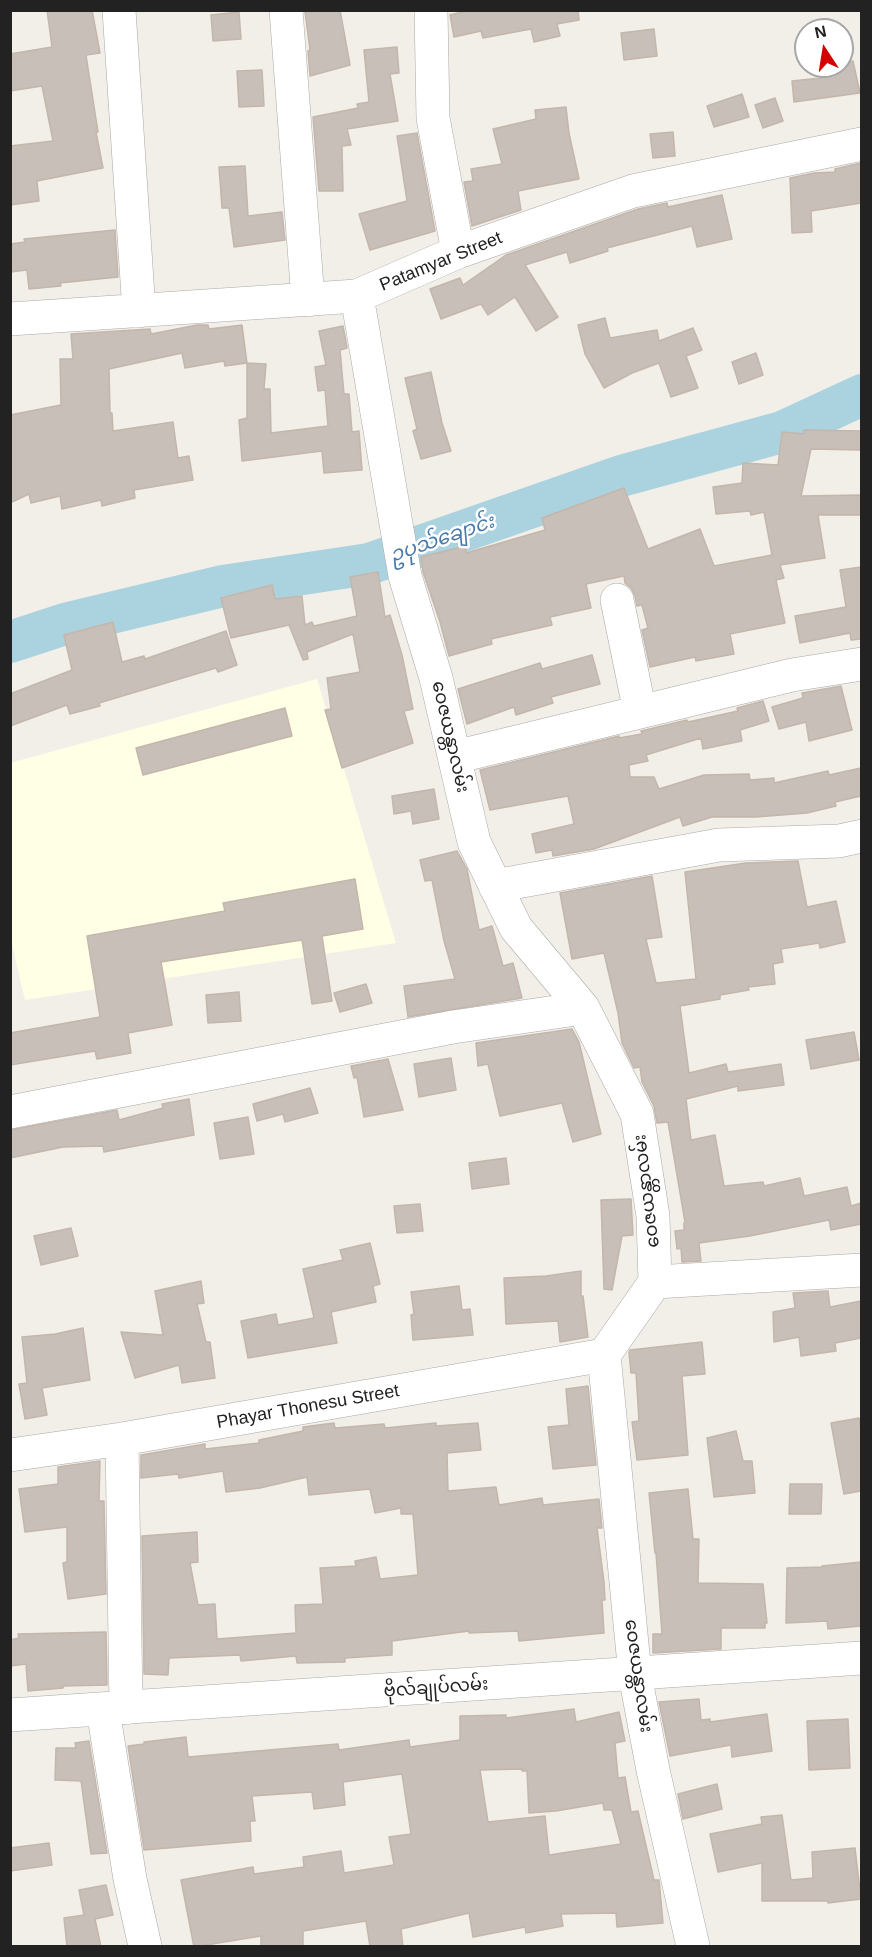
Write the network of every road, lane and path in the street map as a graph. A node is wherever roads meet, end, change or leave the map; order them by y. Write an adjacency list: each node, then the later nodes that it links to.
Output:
1 (119, 10): 8 (street)
2 (286, 10): 7 (street)
3 (431, 10): 5 (street)
4 (861, 144): 5 (street, Patamyar Street)
5 (458, 252): 6 (street, Patamyar Street)
6 (357, 296): 7 (street, Patamyar Street); 13 (street, ဝေဇယန္တာလမ်း)
7 (308, 300): 8 (street, Patamyar Street)
8 (139, 311): 9 (street, Patamyar Street)
9 (10, 320)
10 (616, 600): 12 (street)
11 (861, 664): 12 (street)
12 (640, 712): 13 (street)
13 (455, 757): 15 (street, ဝေဇယန္တာလမ်း)
14 (861, 836): 15 (street)
15 (495, 886): 16 (street, ဝေဇယန္တာလမ်း)
16 (584, 1008): 17 (street); 19 (street, ဝေဇယန္တာလမ်း)
17 (10, 1112)
18 (861, 1270): 19 (street)
19 (655, 1282): 20 (street)
20 (604, 1355): 21 (street, Phayar Thonesu Street); 24 (street, ဝေဇယန္တာလမ်း)
21 (122, 1438): 22 (street, Phayar Thonesu Street); 25 (street)
22 (10, 1455)
23 (861, 1658): 24 (street, ဗိုလ်ချုပ်လမ်း)
24 (635, 1675): 25 (street, ဗိုလ်ချုပ်လမ်း); 28 (street, ဝေဇယန္တာလမ်း)
25 (114, 1709): 26 (street, ဗိုလ်ချုပ်လမ်း); 27 (street)
26 (10, 1715)
27 (145, 1947)
28 (693, 1947)

